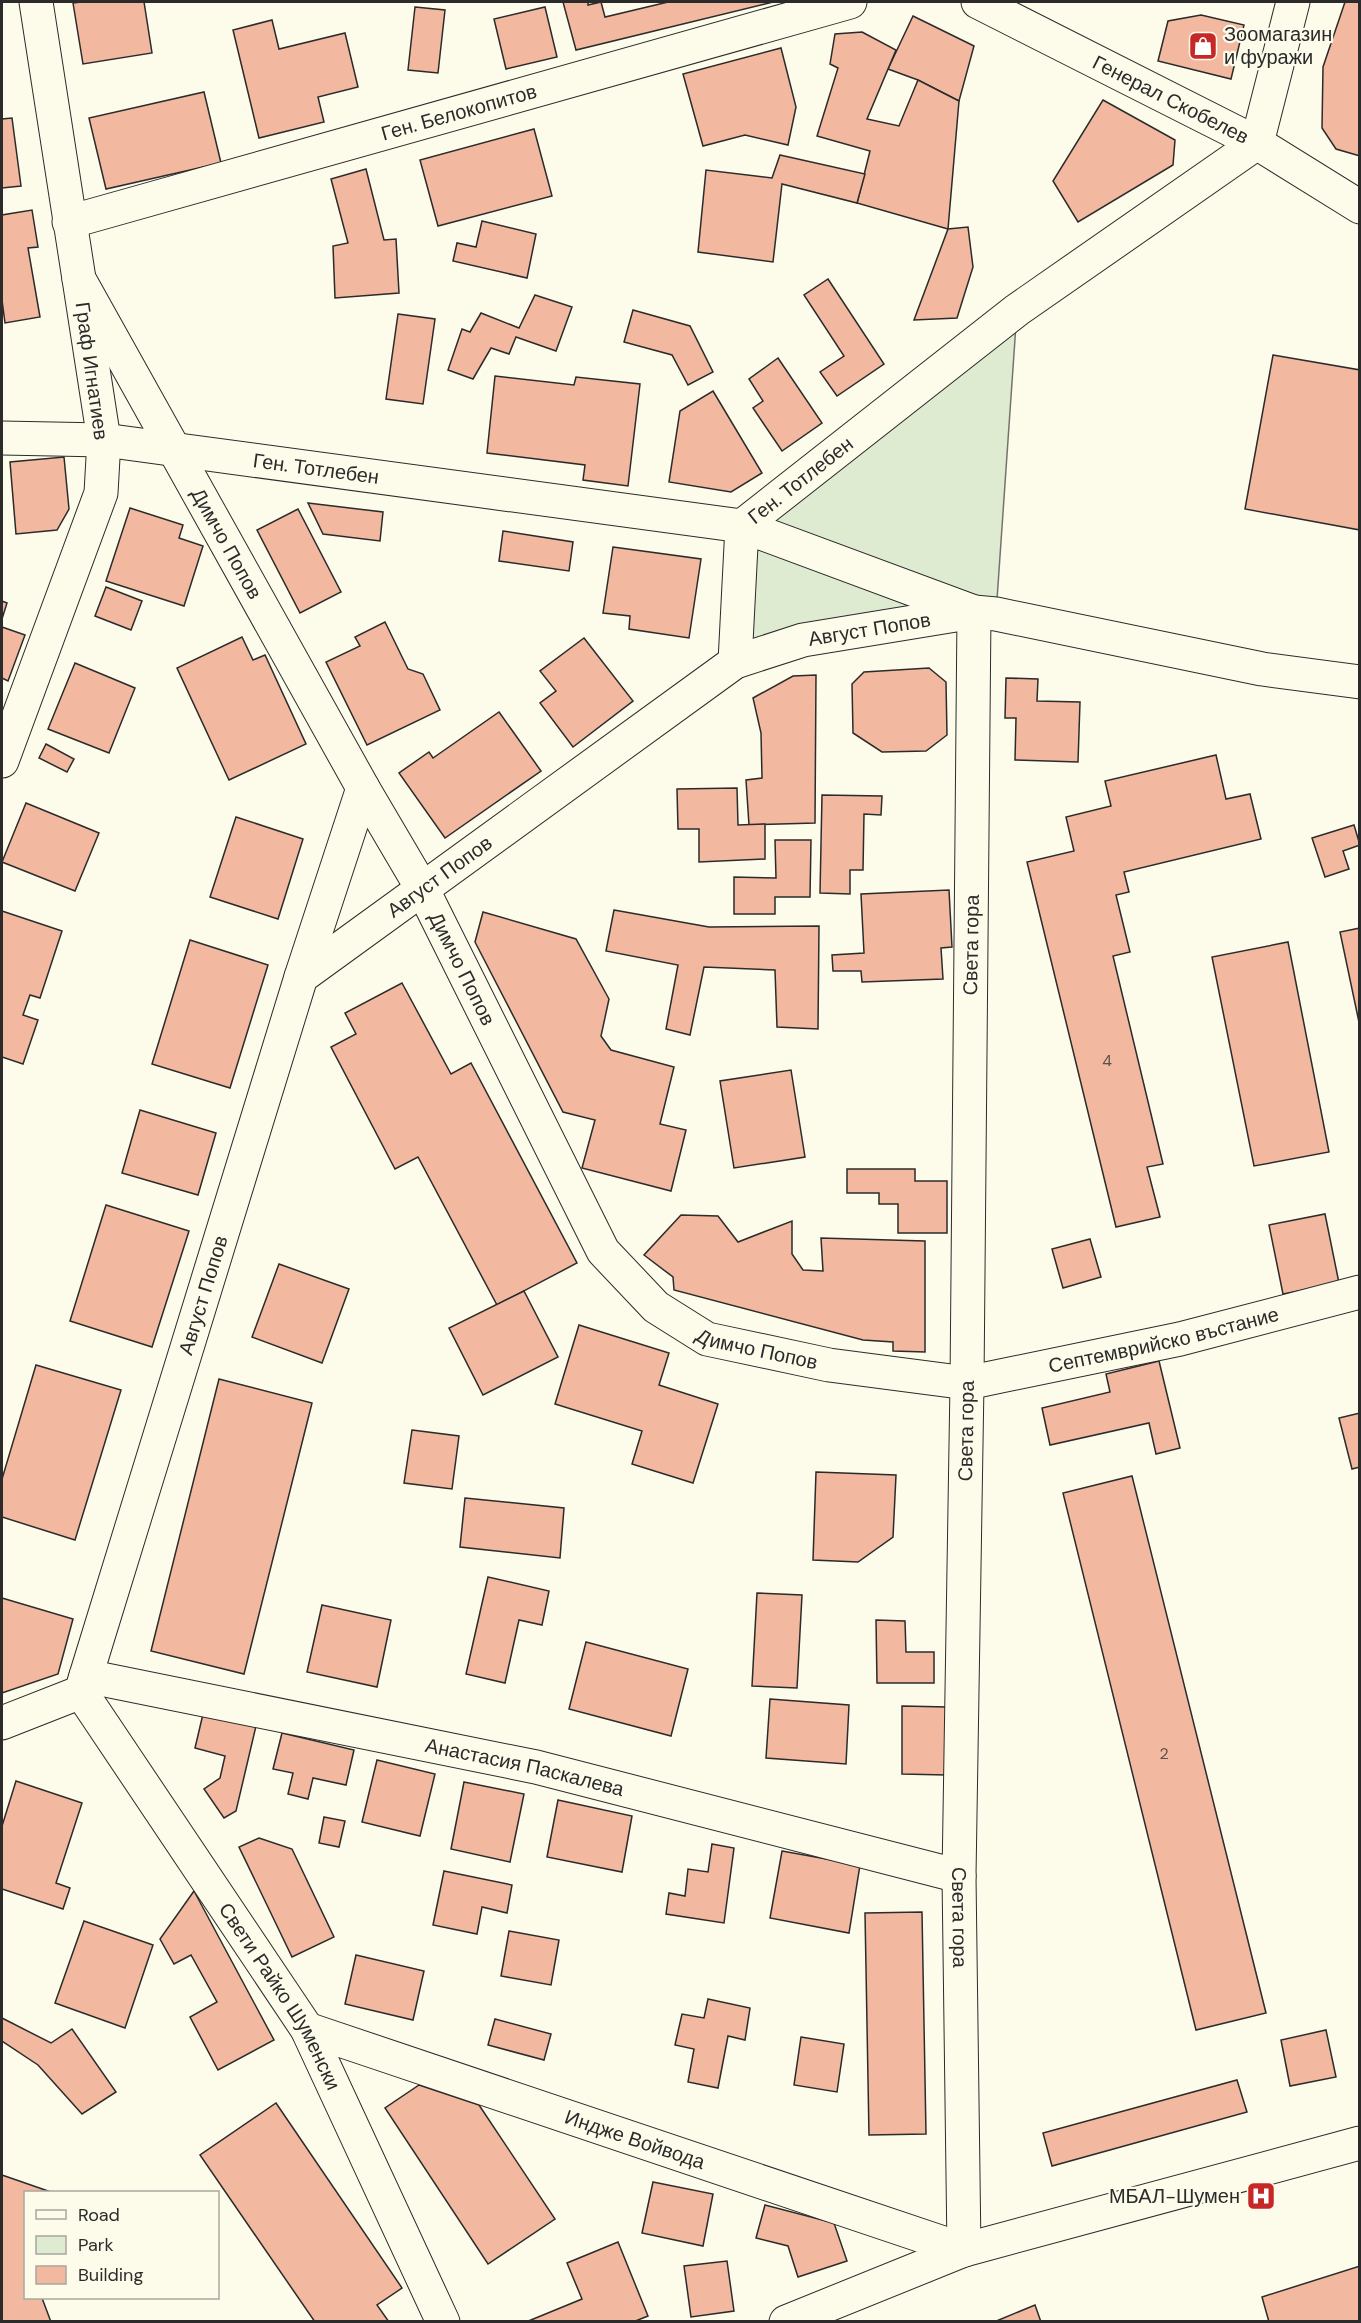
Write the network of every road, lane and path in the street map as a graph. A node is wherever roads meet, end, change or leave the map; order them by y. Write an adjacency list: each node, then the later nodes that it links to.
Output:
1 (36, 2): 7 (street, Граф Игнатиев)
2 (850, 2): 7 (street, Ген. Белокопитов)
3 (978, 2): 5 (street, Генерал Скобелев)
4 (1293, 2): 5 (street)
5 (1257, 143): 6 (street, Генерал Скобелев); 12 (street, Ген. Тотлебен)
6 (1359, 207)
7 (69, 222): 8 (street, Граф Игнатиев)
8 (79, 279): 10 (street, Граф Игнатиев); 11 (street, Димчо Попов)
9 (2, 438): 10 (street, Ген. Тотлебен)
10 (104, 440): 11 (street, Ген. Тотлебен); 16 (street, Граф Игнатиев)
11 (173, 449): 12 (street, Ген. Тотлебен); 17 (street, Димчо Попов)
12 (742, 526): 13 (street); 14 (street)
13 (974, 612): 14 (street, Август Попов); 15 (street, Август Попов); 21 (street, Света гора)
14 (735, 662): 18 (street, Август Попов)
15 (1359, 682)
16 (2, 761)
17 (363, 788): 18 (street, Димчо Попов); 19 (street)
18 (423, 890): 19 (street, Август Попов); 21 (street, Димчо Попов)
19 (301, 977): 22 (street, Август Попов)
20 (1359, 1292): 21 (street, Септемврийско въстание)
21 (967, 1383): 24 (street, Света гора)
22 (83, 1684): 23 (street); 24 (street, Анастасия Паскалева); 25 (street, Свети Райко Шуменски)
23 (2, 1723)
24 (959, 1876): 27 (street, Света гора)
25 (307, 2029): 27 (street, Индже Войвода); 28 (street, Свети Райко Шуменски)
26 (1359, 2143): 27 (street)
27 (964, 2250): 29 (street)
28 (443, 2322)
29 (786, 2322)

